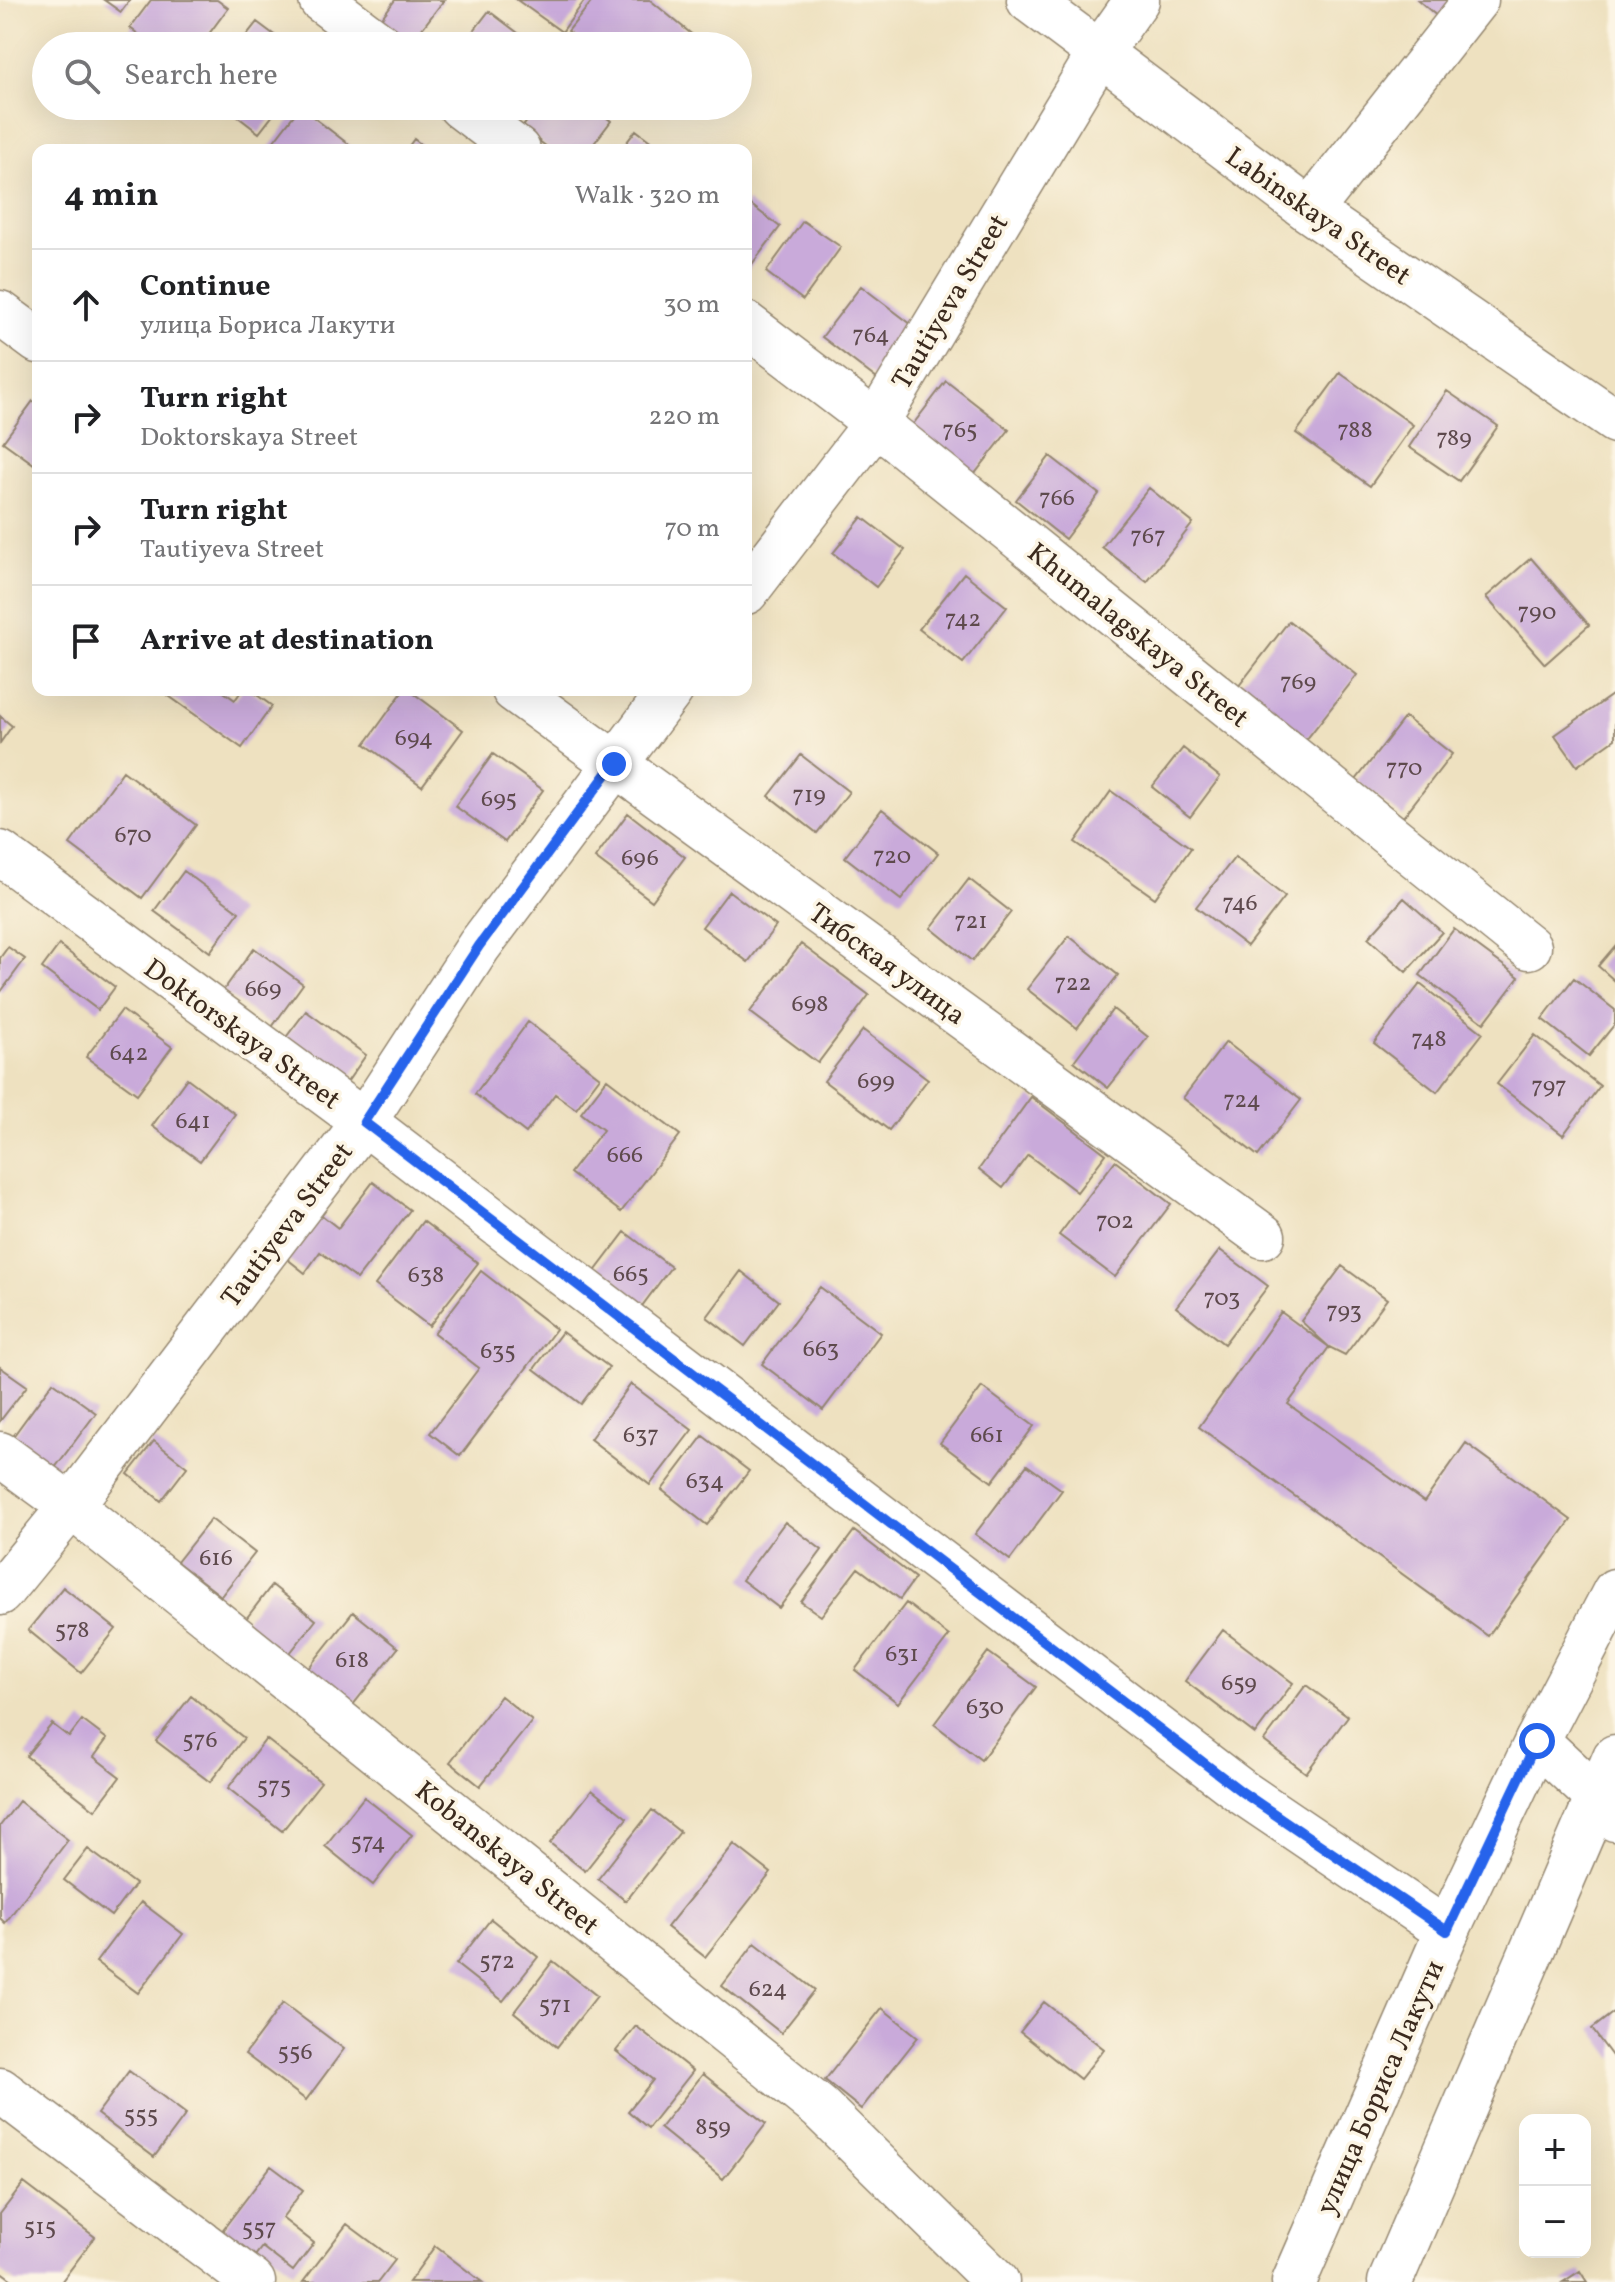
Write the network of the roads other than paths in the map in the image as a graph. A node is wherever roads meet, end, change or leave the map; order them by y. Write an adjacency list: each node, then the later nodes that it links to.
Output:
1 (321, 0): 5 (street)
2 (1029, 0): 6 (street, Labinskaya Street)
3 (1137, 0): 6 (street, Tautiyeva Street)
4 (1476, 0): 9 (street)
5 (363, 32)
6 (1099, 54): 9 (street, Labinskaya Street); 14 (street, Tautiyeva Street)
7 (478, 120): 8 (street)
8 (510, 144)
9 (1310, 211): 13 (street, Labinskaya Street)
10 (0, 313): 12 (street)
11 (752, 329): 14 (street, Khumalagskaya Street)
12 (32, 337)
13 (1615, 421)
14 (876, 423): 15 (street, Tautiyeva Street); 20 (street, Khumalagskaya Street)
15 (752, 584)
16 (522, 696): 18 (street, Тибская улица)
17 (666, 696): 18 (street, Tautiyeva Street)
18 (614, 764): 21 (street, Tautiyeva Street); 22 (street, Тибская улица)
19 (0, 853): 21 (street, Doktorskaya Street)
20 (1529, 947)
21 (364, 1122): 24 (street, Tautiyeva Street); 30 (street, Doktorskaya Street)
22 (1263, 1236)
23 (0, 1454): 24 (street, Kobanskaya Street)
24 (71, 1506): 26 (street, Tautiyeva Street); 33 (street, Kobanskaya Street)
25 (1615, 1591): 27 (street, улица Бориса Лакути)
26 (0, 1593)
27 (1537, 1741): 29 (street); 30 (street, улица Бориса Лакути)
28 (1615, 1757): 29 (street)
29 (1606, 1807): 35 (street)
30 (1447, 1931): 34 (street, улица Бориса Лакути)
31 (0, 2090): 32 (street)
32 (253, 2282)
33 (997, 2282)
34 (1294, 2282)
35 (1390, 2282)

